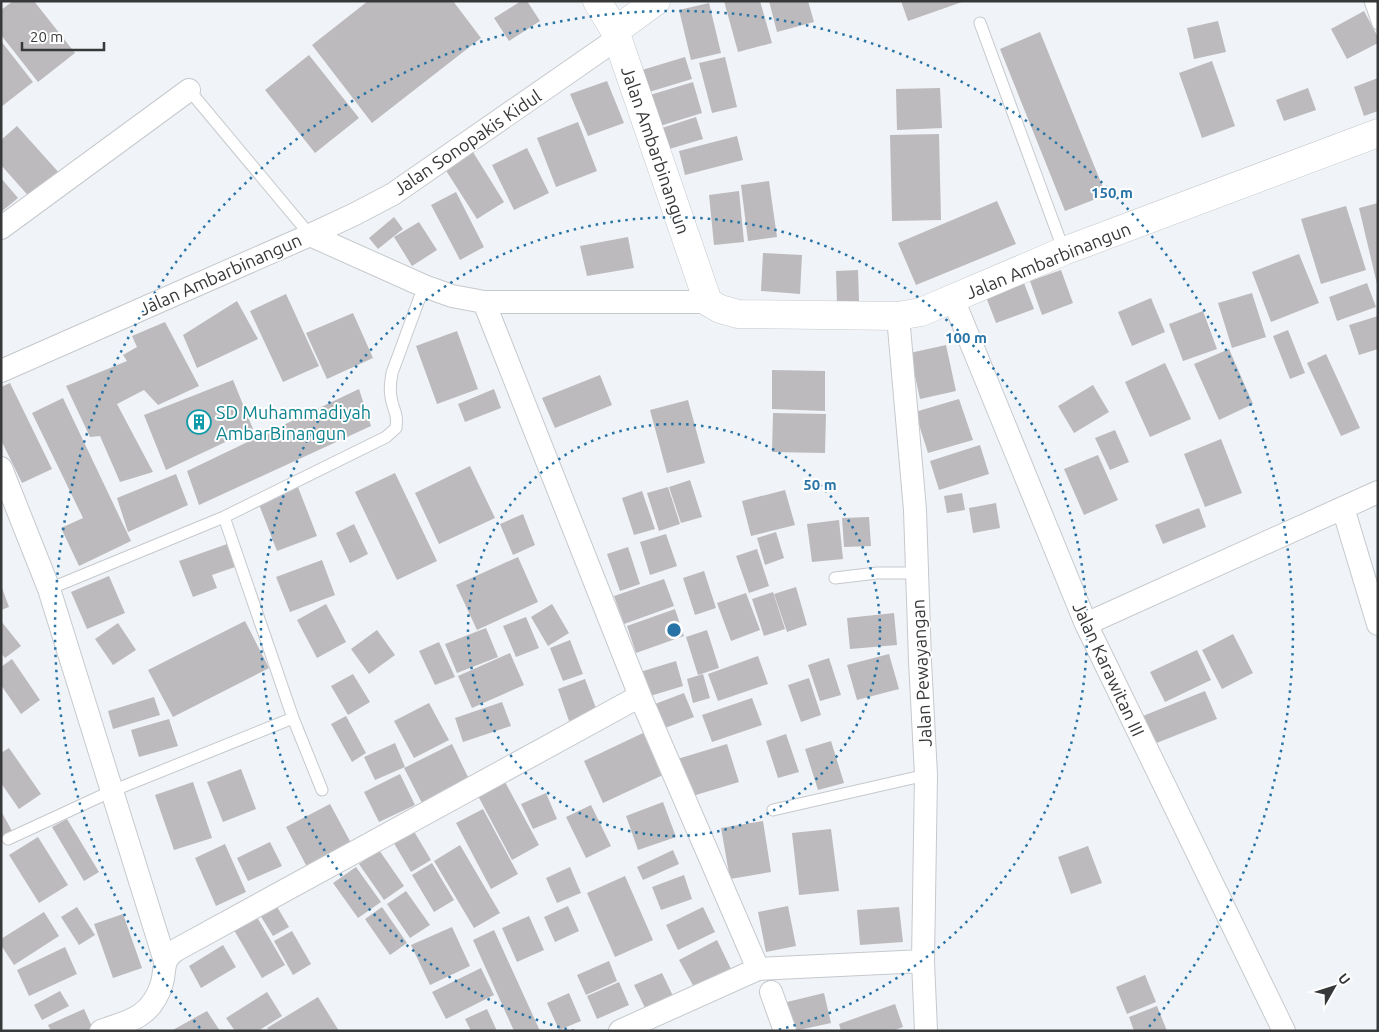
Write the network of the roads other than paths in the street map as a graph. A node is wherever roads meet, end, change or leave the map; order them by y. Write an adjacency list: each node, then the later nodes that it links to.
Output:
1 (596, 1): 6 (main road, Jalan Ambarbinangun)
2 (656, 1): 6 (main road, Jalan Sonopakis Kidul)
3 (1370, 1): 5 (lane)
4 (980, 23): 11 (lane)
5 (1378, 24)
6 (617, 34): 10 (street, Jalan Sonopakis Kidul); 15 (main road, Jalan Ambarbinangun)
7 (189, 90): 9 (street); 10 (lane)
8 (1378, 133): 11 (main road, Jalan Ambarbinangun)
9 (1, 228)
10 (310, 235): 12 (street, Jalan Ambarbinangun); 17 (street, Jalan Ambarbinangun)
11 (1064, 252): 13 (main road, Jalan Ambarbinangun)
12 (424, 286): 14 (street, Jalan Ambarbinangun); 21 (lane)
13 (953, 299): 16 (main road, Jalan Ambarbinangun); 25 (street, Jalan Karawitan III)
14 (484, 302): 15 (street, Jalan Ambarbinangun); 27 (street)
15 (708, 302): 16 (main road, Jalan Ambarbinangun)
16 (898, 316): 22 (street, Jalan Pewayangan)
17 (1, 371)
18 (1, 468): 24 (street)
19 (1378, 492): 20 (street)
20 (1343, 508): 25 (street); 26 (street)
21 (224, 518): 24 (lane); 28 (lane)
22 (917, 573): 23 (lane); 29 (street, Jalan Pewayangan)
23 (835, 578)
24 (49, 589): 31 (street)
25 (1086, 624): 42 (street, Jalan Karawitan III)
26 (1378, 624)
27 (640, 696): 34 (street); 36 (street)
28 (293, 718): 30 (lane); 31 (lane)
29 (926, 775): 32 (lane); 35 (street, Jalan Pewayangan)
30 (322, 790)
31 (112, 791): 33 (lane); 34 (street)
32 (773, 810)
33 (8, 839)
34 (165, 961): 38 (street)
35 (923, 962): 36 (street); 41 (street, Jalan Pewayangan)
36 (758, 969): 39 (street)
37 (771, 992): 40 (street)
38 (100, 1031)
39 (620, 1031)
40 (785, 1031)
41 (926, 1031)
42 (1284, 1031)

